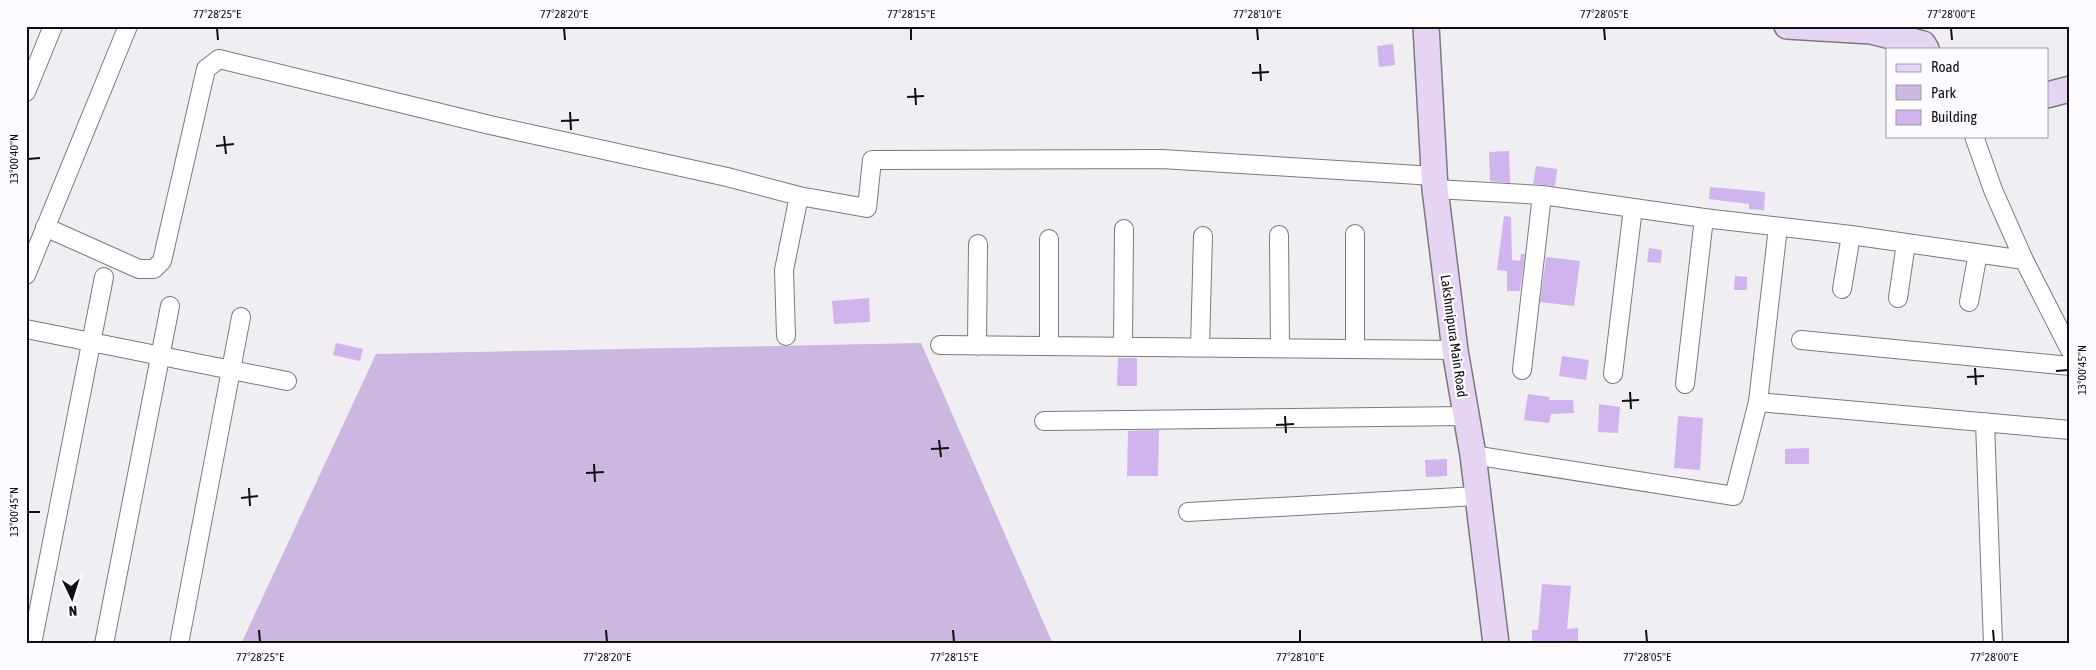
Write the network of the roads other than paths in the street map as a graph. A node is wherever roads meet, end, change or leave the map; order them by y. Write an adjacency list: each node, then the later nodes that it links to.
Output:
1 (53, 26): 7 (street)
2 (128, 26): 16 (street)
3 (1426, 26): 10 (main road, Lakshmipura Main Road)
4 (1787, 26): 5 (main road)
5 (1925, 48)
6 (2070, 89): 8 (main road)
7 (26, 92)
8 (2048, 94)
9 (1975, 138): 26 (street)
10 (1435, 182): 11 (street); 12 (street); 46 (main road, Lakshmipura Main Road)
11 (799, 196): 16 (street); 36 (street)
12 (1542, 196): 13 (street); 51 (street)
13 (1633, 208): 14 (street); 52 (street)
14 (1704, 218): 15 (street); 54 (street)
15 (1778, 226): 20 (street); 55 (street)
16 (46, 227): 27 (street)
17 (1124, 229): 42 (street)
18 (1355, 234): 45 (street)
19 (1279, 235): 44 (street)
20 (1851, 235): 23 (street); 29 (street)
21 (1203, 236): 43 (street)
22 (1049, 239): 41 (street)
23 (1906, 243): 25 (street); 30 (street)
24 (978, 244): 40 (street)
25 (1978, 253): 26 (street); 31 (street)
26 (2024, 260): 34 (street)
27 (26, 275)
28 (104, 277): 38 (street)
29 (1842, 289)
30 (1898, 298)
31 (1969, 302)
32 (170, 306): 48 (street)
33 (241, 317): 50 (street)
34 (2062, 319): 47 (street)
35 (26, 329): 38 (street)
36 (786, 336)
37 (1801, 340): 49 (street)
38 (91, 342): 48 (street); 63 (street)
39 (940, 345): 40 (street)
40 (977, 346): 41 (street)
41 (1049, 346): 42 (street)
42 (1123, 347): 43 (street)
43 (1200, 347): 44 (street)
44 (1280, 348): 45 (street)
45 (1355, 348): 46 (street)
46 (1455, 350): 56 (main road, Lakshmipura Main Road)
47 (2070, 350)
48 (160, 356): 50 (street); 64 (street)
49 (2070, 366)
50 (232, 370): 53 (street); 65 (street)
51 (1522, 370)
52 (1613, 374)
53 (287, 381)
54 (1685, 384)
55 (1758, 402): 58 (street); 60 (street)
56 (1466, 416): 57 (street); 60 (main road, Lakshmipura Main Road)
57 (1044, 421)
58 (1985, 422): 59 (street); 67 (street)
59 (2070, 430)
60 (1473, 455): 61 (main road, Lakshmipura Main Road)
61 (1477, 496): 62 (street); 66 (main road, Lakshmipura Main Road)
62 (1188, 512)
63 (32, 644)
64 (104, 644)
65 (179, 644)
66 (1496, 644)
67 (1993, 644)

